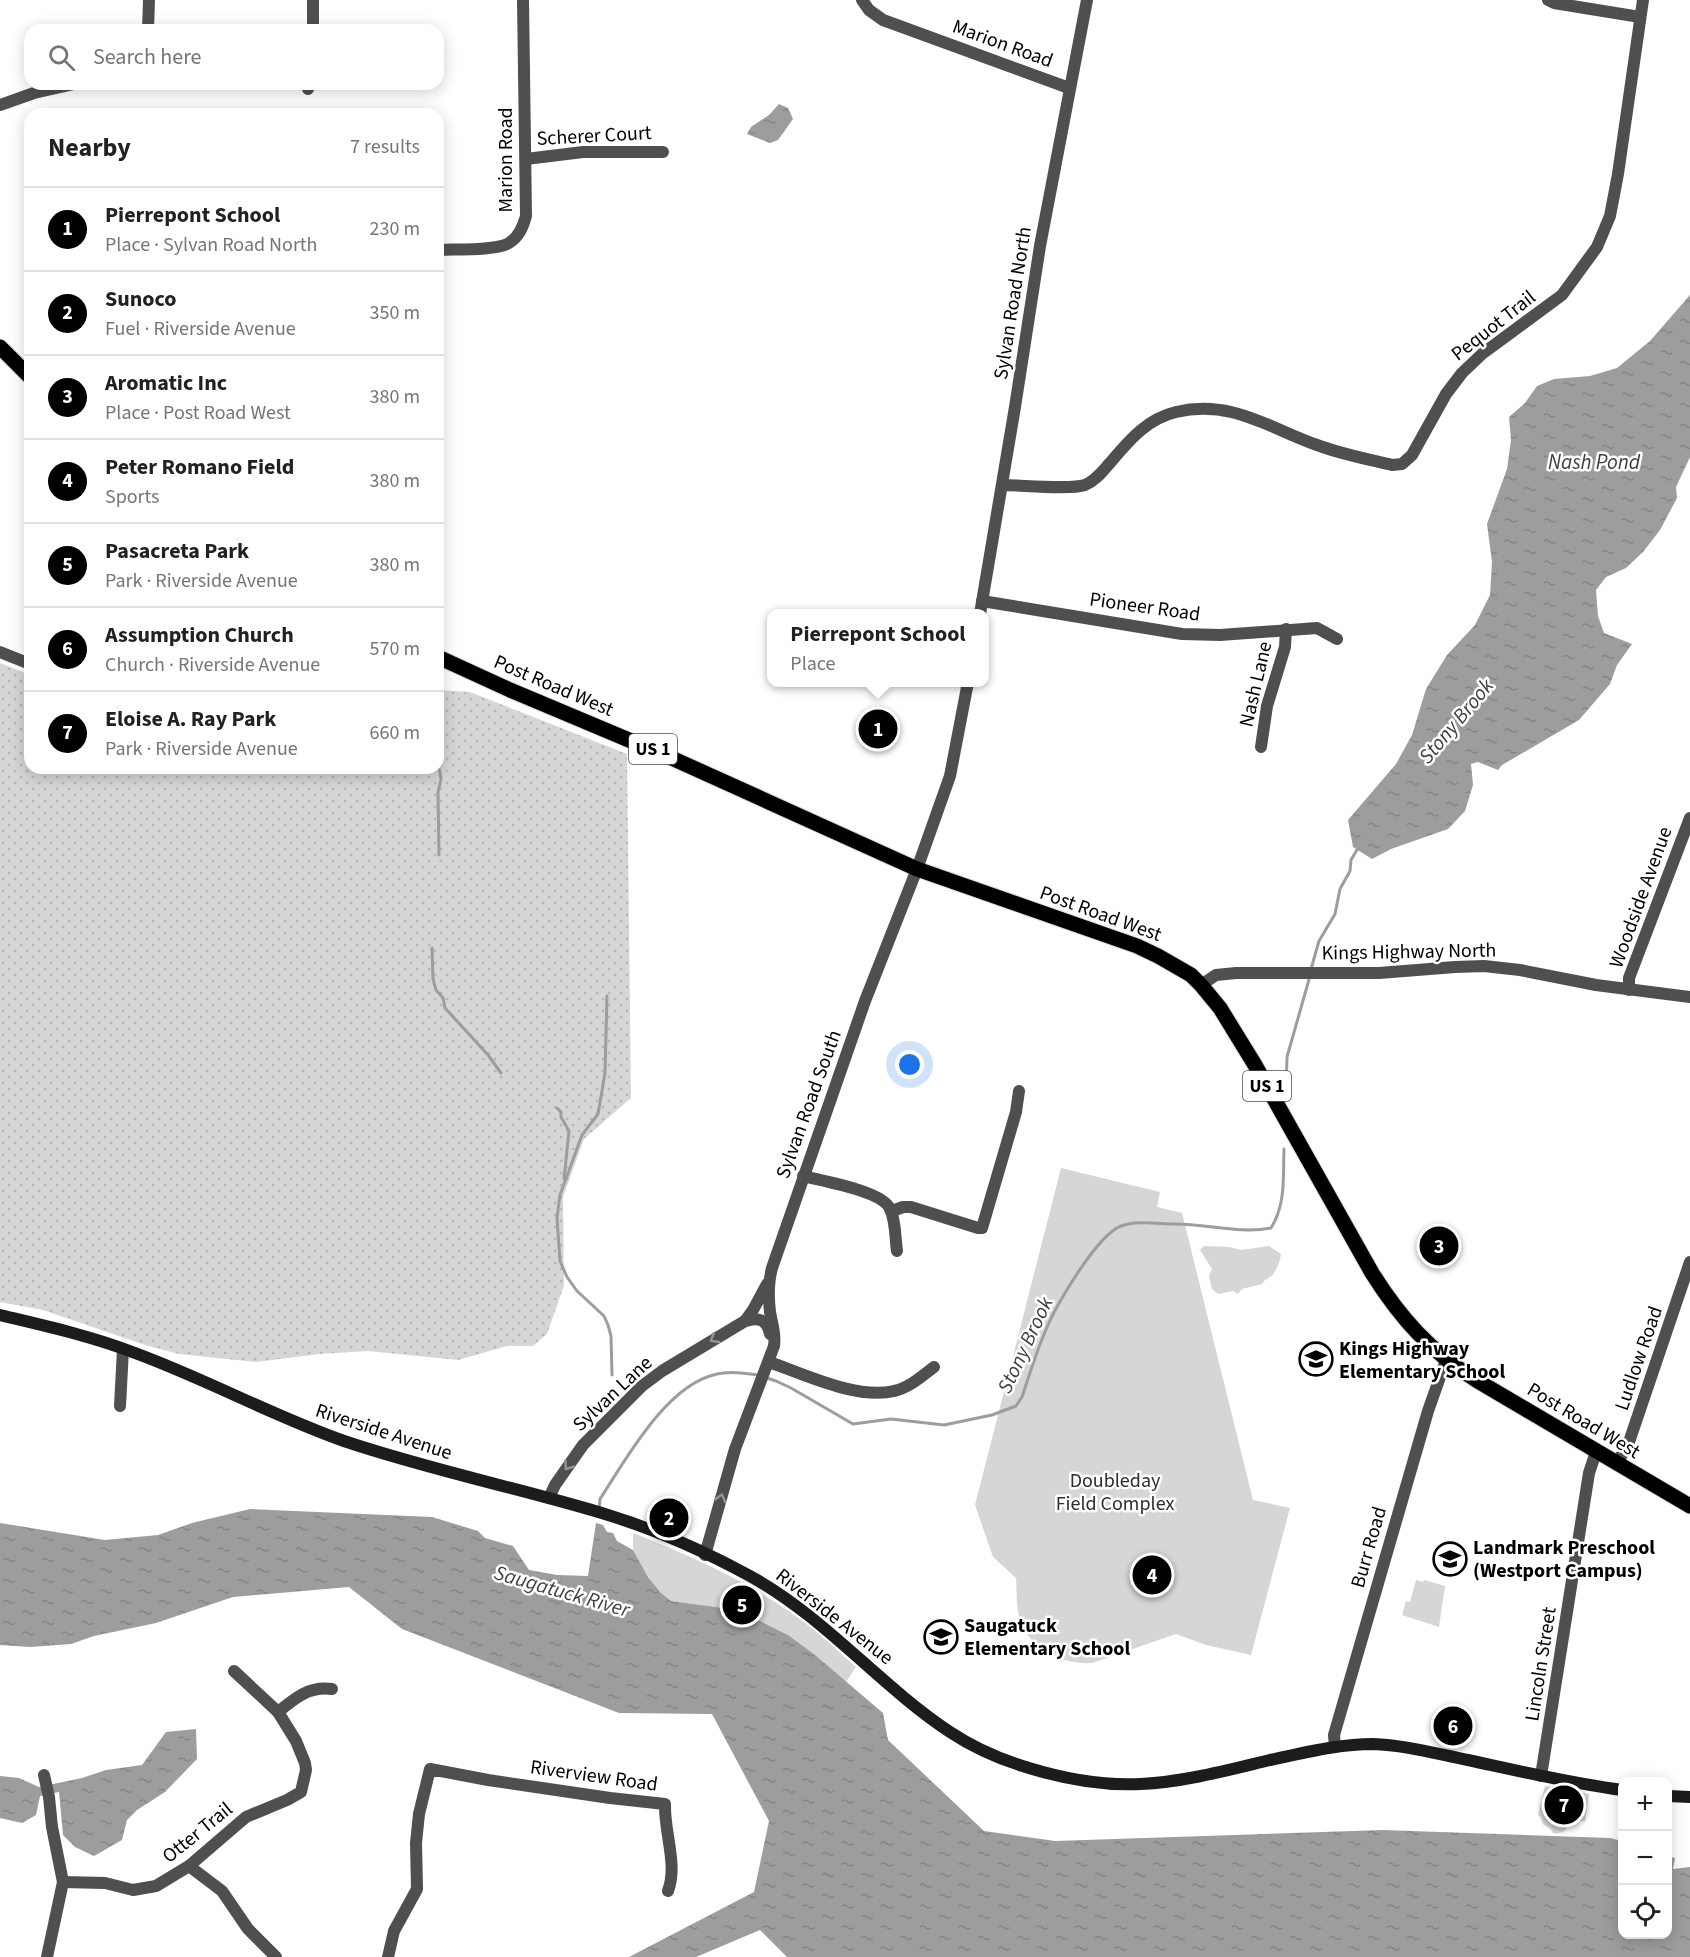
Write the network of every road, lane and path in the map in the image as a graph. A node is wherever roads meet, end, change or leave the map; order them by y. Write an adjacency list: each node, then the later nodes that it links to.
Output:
1 (148, 0): 9 (street)
2 (313, 0): 10 (street)
3 (523, 0): 15 (street, Marion Road)
4 (862, 0): 11 (street, Marion Road)
5 (1087, 0): 11 (street, Sylvan Road North)
6 (1548, 0): 8 (street)
7 (1643, 0): 8 (street, Pequot Trail)
8 (1640, 17): 19 (street, Pequot Trail)
9 (148, 24)
10 (313, 24)
11 (1070, 88): 19 (street, Sylvan Road North)
12 (47, 90): 13 (street)
13 (0, 105)
14 (663, 152): 15 (street, Scherer Court)
15 (526, 159): 16 (street, Marion Road)
16 (444, 250)
17 (0, 347): 18 (main road)
18 (24, 371)
19 (1002, 485): 20 (street, Sylvan Road North)
20 (981, 607): 21 (street, Pioneer Road)
21 (1286, 629): 22 (street, Pioneer Road); 27 (street, Nash Lane)
22 (1337, 639)
23 (0, 652): 25 (street)
24 (444, 660): 29 (main road, Post Road West / US 1)
25 (24, 662)
26 (967, 687): 29 (street)
27 (1261, 747)
28 (1690, 818): 31 (street, Woodside Avenue)
29 (917, 869): 30 (main road, Post Road West / US 1); 34 (street, Sylvan Road South)
30 (1202, 985): 31 (street, Kings Highway North); 42 (main road, Post Road West / US 1)
31 (1629, 990): 32 (street, Kings Highway North)
32 (1690, 997)
33 (1019, 1091): 35 (street)
34 (803, 1176): 35 (street); 38 (street, Sylvan Road South)
35 (892, 1211): 36 (street)
36 (897, 1251)
37 (1690, 1262): 47 (street, Ludlow Road)
38 (768, 1283): 40 (street, Sylvan Lane); 43 (street, Sylvan Road South)
39 (0, 1315): 41 (main road, Riverside Avenue)
40 (745, 1321): 43 (street, Sylvan Road South); 48 (street, Sylvan Lane, one-way to 48)
41 (123, 1349): 45 (street); 48 (main road, Riverside Avenue)
42 (1446, 1360): 46 (main road, Post Road West / US 1); 54 (street, Burr Road)
43 (769, 1362): 44 (street); 50 (street, Sylvan Road South, one-way to 43)
44 (934, 1367)
45 (120, 1406)
46 (1596, 1452): 47 (main road, Post Road West / US 1); 55 (street, Lincoln Street)
47 (1616, 1464): 49 (main road, Post Road West / US 1)
48 (549, 1498): 50 (main road, Riverside Avenue)
49 (1690, 1506)
50 (705, 1555): 54 (main road, Riverside Avenue)
51 (234, 1671): 53 (street, Otter Trail)
52 (332, 1689): 53 (street)
53 (278, 1712): 60 (street, Otter Trail)
54 (1335, 1747): 55 (main road, Riverside Avenue)
55 (1542, 1776): 57 (main road, Riverside Avenue)
56 (44, 1777): 61 (street)
57 (1618, 1789)
58 (1672, 1796): 59 (main road)
59 (1690, 1797)
60 (189, 1866): 61 (street, Otter Trail); 64 (street)
61 (63, 1882): 63 (street)
62 (668, 1891): 65 (street, Riverview Road)
63 (47, 1957)
64 (276, 1957)
65 (388, 1957)

